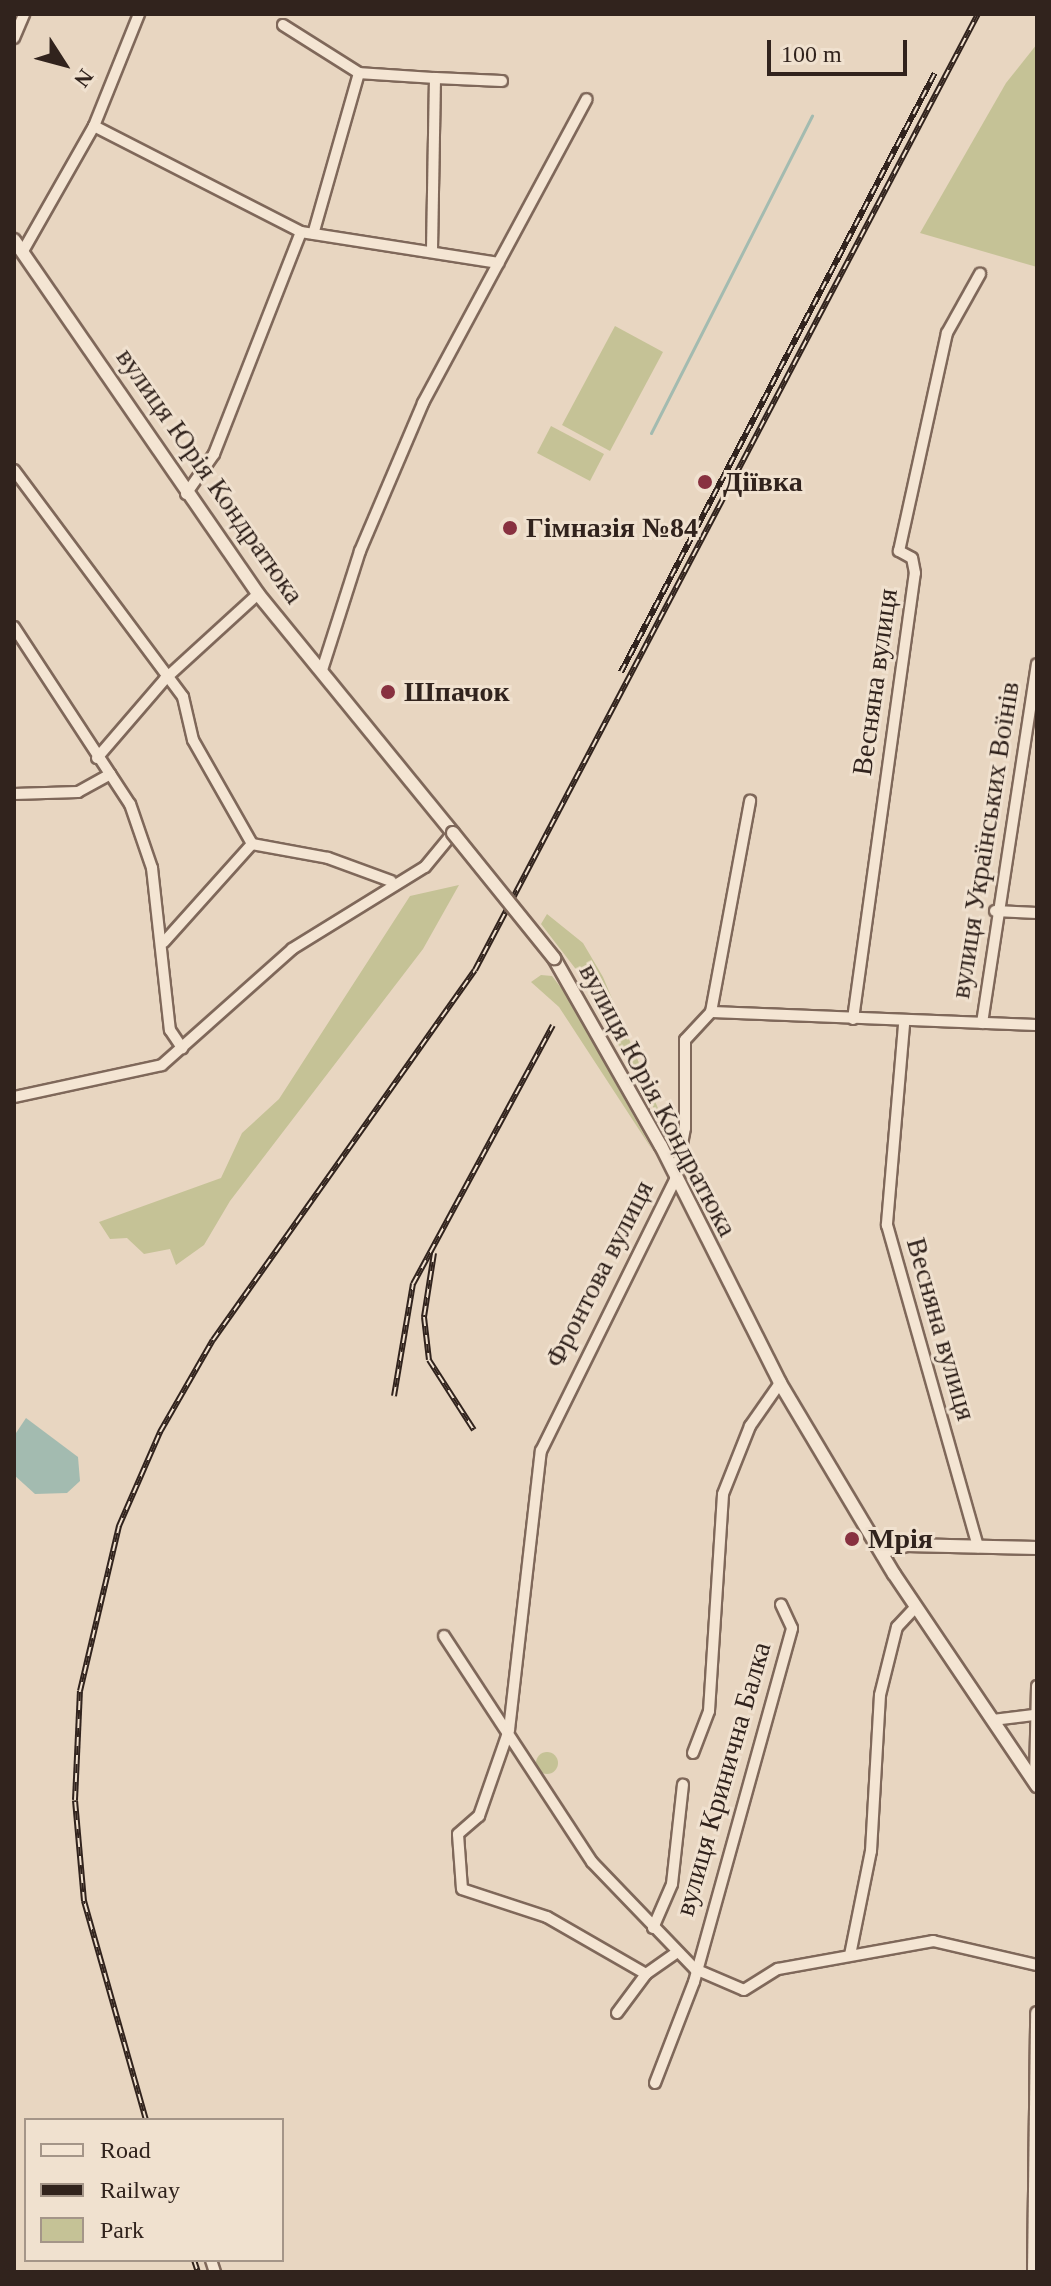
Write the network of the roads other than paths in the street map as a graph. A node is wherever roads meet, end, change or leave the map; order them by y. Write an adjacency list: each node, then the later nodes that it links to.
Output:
1 (24, 14): 4 (street)
2 (139, 14): 9 (street)
3 (283, 25): 5 (street)
4 (14, 38)
5 (359, 73): 6 (street); 11 (street)
6 (435, 78): 7 (street); 13 (street)
7 (502, 81)
8 (587, 99): 15 (street)
9 (94, 126): 10 (street); 14 (street)
10 (301, 232): 11 (street); 18 (street)
11 (313, 234): 13 (street)
12 (14, 240): 14 (street, вулиця Юрія Кондратюка)
13 (432, 250): 15 (street)
14 (23, 251): 18 (street, вулиця Юрія Кондратюка)
15 (499, 263): 22 (street)
16 (980, 274): 35 (street, Весняна вулиця)
17 (14, 470): 23 (street)
18 (186, 494): 19 (street, вулиця Юрія Кондратюка)
19 (258, 594): 22 (street, вулиця Юрія Кондратюка); 23 (street)
20 (14, 627): 24 (street)
21 (1037, 664): 31 (street, вулиця Українських Воїнів)
22 (322, 670): 28 (street, вулиця Юрія Кондратюка)
23 (165, 679): 24 (street); 29 (street)
24 (97, 758): 25 (street)
25 (110, 774): 26 (street); 33 (street)
26 (14, 794)
27 (750, 801): 34 (street)
28 (453, 833): 30 (street); 41 (street, вулиця Юрія Кондратюка, bridge)
29 (252, 844): 30 (street); 33 (street)
30 (391, 881): 39 (street)
31 (995, 911): 32 (street); 36 (street, вулиця Українських Воїнів)
32 (1037, 913)
33 (164, 942): 39 (street)
34 (711, 1012): 35 (street); 41 (street, Фронтова вулиця)
35 (853, 1019): 37 (street)
36 (982, 1023): 37 (street); 38 (street)
37 (904, 1025): 43 (street, Весняна вулиця)
38 (1037, 1025)
39 (182, 1048): 40 (street)
40 (14, 1097)
41 (675, 1180): 42 (street, вулиця Юрія Кондратюка); 52 (street, Фронтова вулиця)
42 (780, 1383): 45 (street, вулиця Юрія Кондратюка); 53 (street)
43 (978, 1547): 44 (street); 45 (street)
44 (1037, 1548)
45 (882, 1552): 47 (street, вулиця Юрія Кондратюка)
46 (781, 1604): 60 (street, вулиця Кринична Балка)
47 (915, 1608): 51 (street, вулиця Юрія Кондратюка); 58 (street)
48 (444, 1636): 52 (street)
49 (1037, 1686): 50 (street)
50 (1034, 1715): 51 (street); 54 (street)
51 (993, 1720): 54 (street, вулиця Юрія Кондратюка)
52 (509, 1730): 56 (street, вулиця Кринична Балка); 61 (street, Фронтова вулиця)
53 (693, 1753)
54 (1036, 1784)
55 (683, 1785): 56 (street)
56 (653, 1928): 57 (street, вулиця Кринична Балка)
57 (675, 1954): 60 (street, вулиця Кринична Балка); 61 (street)
58 (850, 1955): 59 (street); 60 (street, вулиця Кринична Балка)
59 (1037, 1965)
60 (695, 1969): 64 (street, вулиця Кринична Балка)
61 (646, 1974): 62 (street)
62 (617, 2013)
63 (1037, 2013): 65 (street)
64 (655, 2083)
65 (1034, 2272)

